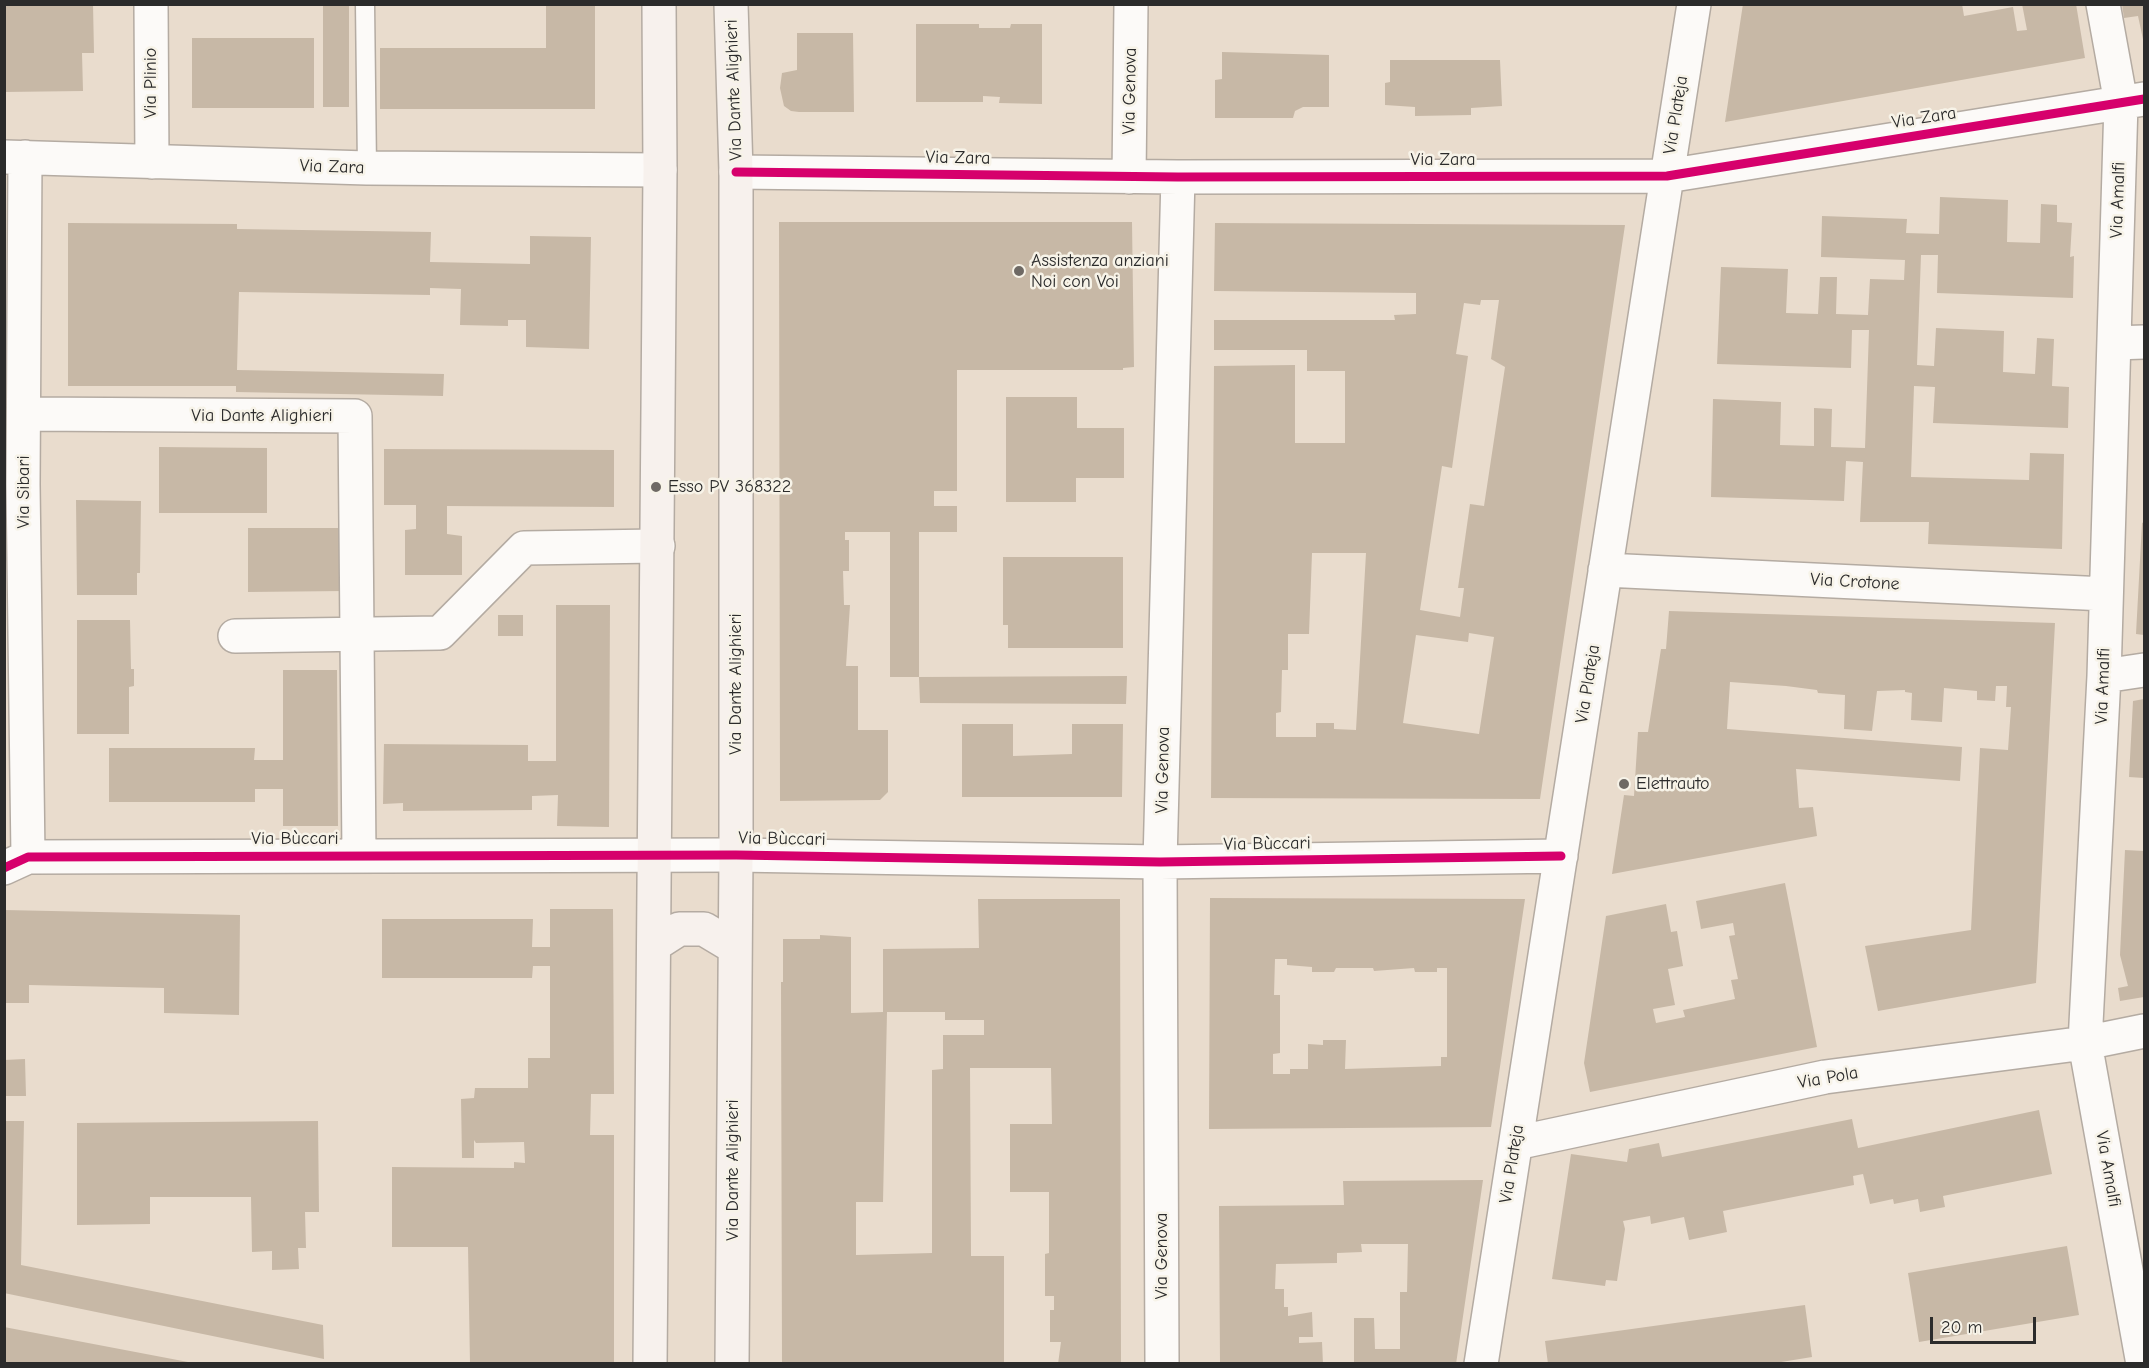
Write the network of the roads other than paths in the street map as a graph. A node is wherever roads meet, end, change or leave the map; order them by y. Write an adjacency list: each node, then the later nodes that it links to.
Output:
1 (151, 4): 10 (street, Via Plinio)
2 (364, 4): 11 (lane)
3 (659, 4): 12 (street)
4 (731, 4): 13 (street, Via Dante Alighieri)
5 (1131, 4): 15 (street, Via Genova)
6 (1694, 4): 14 (street, Via Plateja)
7 (2103, 4): 8 (street, Via Amalfi)
8 (2133, 101): 14 (street, Via Zara); 17 (street, Via Amalfi)
9 (15, 157): 10 (street, Via Zara); 18 (street, Via Sibari)
10 (152, 162): 11 (street, Via Zara)
11 (367, 168): 12 (street, Via Zara)
12 (660, 170): 20 (street)
13 (736, 172): 15 (street, Via Zara); 29 (street, Via Dante Alighieri)
14 (1667, 176): 16 (street, Via Zara); 21 (street, Via Plateja)
15 (1129, 177): 16 (street, Via Zara)
16 (1178, 177): 32 (street, Via Genova)
17 (2129, 343): 22 (street, Via Amalfi)
18 (25, 414): 19 (street, Via Sibari); 23 (street, Via Dante Alighieri)
19 (14, 484): 27 (street, Via Sibari)
20 (658, 546): 23 (street); 30 (street)
21 (1605, 570): 22 (street, Via Crotone); 31 (street, Via Plateja)
22 (2105, 594): 26 (street, Via Amalfi)
23 (357, 633): 24 (street); 28 (street, Via Dante Alighieri)
24 (235, 636)
25 (2145, 670): 26 (street)
26 (2104, 676): 36 (street, Via Amalfi)
27 (16, 844): 28 (street, Via Bùccari)
28 (359, 855): 30 (street, Via Bùccari)
29 (736, 855): 30 (street, Via Bùccari); 32 (street, Via Bùccari); 34 (street, Via Dante Alighieri)
30 (655, 856): 33 (street)
31 (1561, 856): 32 (street, Via Bùccari); 37 (street, Via Plateja)
32 (1161, 862): 40 (street, Via Genova)
33 (654, 945): 34 (street); 38 (street)
34 (734, 947): 39 (street, Via Dante Alighieri)
35 (2145, 1031): 36 (street, Via Pola)
36 (2085, 1043): 37 (street, Via Pola); 42 (street, Via Amalfi)
37 (1516, 1143): 41 (street, Via Plateja)
38 (650, 1364)
39 (732, 1364)
40 (1162, 1364)
41 (1481, 1364)
42 (2143, 1364)

